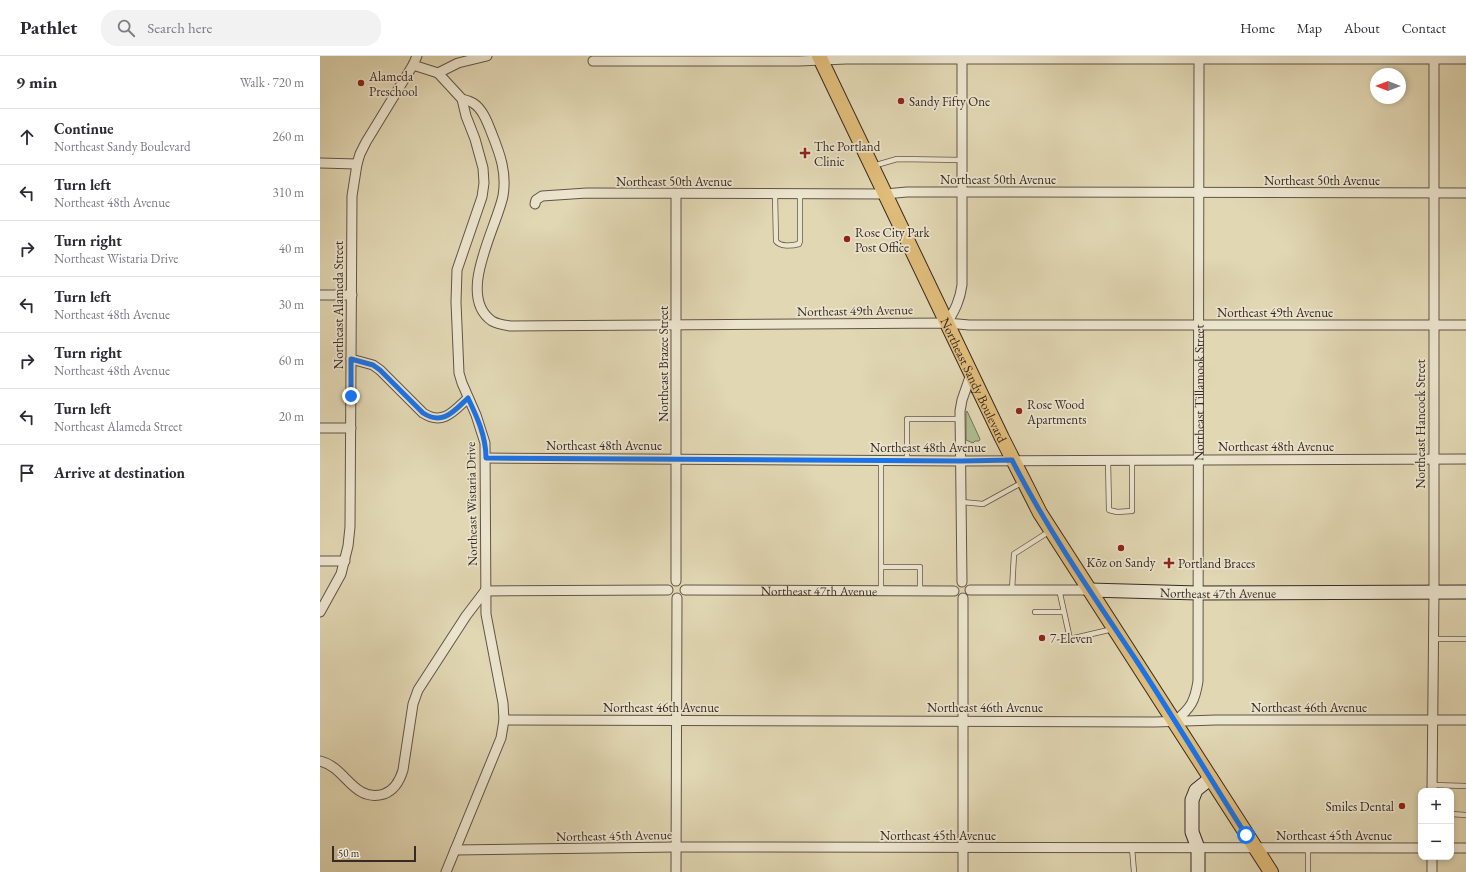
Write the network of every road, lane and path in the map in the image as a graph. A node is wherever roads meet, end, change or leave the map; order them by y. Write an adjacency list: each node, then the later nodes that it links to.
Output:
1 (487, 56): 10 (street)
2 (820, 58): 3 (street); 9 (street); 15 (main road, Northeast Sandy Boulevard)
3 (858, 58): 4 (street)
4 (962, 58): 5 (street); 12 (street)
5 (1198, 58): 6 (street); 17 (street, Northeast Tillamook Street)
6 (1434, 58): 8 (street); 18 (street, Northeast Hancock Street)
7 (415, 60): 10 (street, Northeast Wistaria Drive); 14 (street, Northeast Alameda Street)
8 (1466, 60)
9 (594, 61)
10 (438, 73): 11 (street, Northeast Wistaria Drive)
11 (462, 99): 28 (street, Northeast 49th Avenue); 34 (street, Northeast Wistaria Drive)
12 (962, 160): 15 (lane); 16 (street)
13 (320, 162): 14 (street)
14 (357, 164): 26 (street, Northeast Alameda Street)
15 (872, 166): 23 (main road, Northeast Sandy Boulevard)
16 (963, 192): 17 (street, Northeast 50th Avenue); 23 (street, Northeast 50th Avenue); 27 (street)
17 (1198, 192): 18 (street, Northeast 50th Avenue); 31 (street, Northeast Tillamook Street)
18 (1433, 192): 19 (street, Northeast 50th Avenue); 29 (street, Northeast Hancock Street)
19 (1466, 192)
20 (676, 194): 21 (street, Northeast 50th Avenue); 24 (street, Northeast 50th Avenue); 28 (street, Northeast Brazee Street)
21 (775, 194): 22 (street, Northeast 50th Avenue); 22 (lane)
22 (800, 194): 23 (street, Northeast 50th Avenue)
23 (885, 194): 27 (main road, Northeast Sandy Boulevard)
24 (535, 204)
25 (320, 295): 26 (street)
26 (352, 295): 32 (street, Northeast Alameda Street)
27 (947, 323): 28 (street, Northeast 49th Avenue); 31 (street, Northeast 49th Avenue); 33 (main road, Northeast Sandy Boulevard)
28 (676, 325): 39 (street, Northeast Brazee Street)
29 (1433, 325): 30 (street, Northeast 49th Avenue); 31 (street, Northeast 49th Avenue); 43 (street, Northeast Hancock Street)
30 (1466, 325)
31 (1198, 326): 42 (street, Northeast Tillamook Street)
32 (351, 359): 34 (street); 37 (street, Northeast Alameda Street)
33 (971, 374): 35 (street); 47 (main road, Northeast Sandy Boulevard)
34 (468, 398): 38 (street, Northeast Wistaria Drive)
35 (960, 419): 46 (lane); 48 (street)
36 (320, 428): 37 (street)
37 (351, 428): 53 (street, Northeast Alameda Street)
38 (486, 458): 39 (street, Northeast 48th Avenue); 63 (street, Northeast Wistaria Drive)
39 (676, 458): 45 (street, Northeast 48th Avenue); 55 (street, Northeast Brazee Street)
40 (1108, 459): 41 (street, Northeast 48th Avenue); 41 (lane); 47 (street, Northeast 48th Avenue)
41 (1132, 459): 42 (street, Northeast 48th Avenue)
42 (1198, 459): 43 (street, Northeast 48th Avenue); 69 (street, Northeast Tillamook Street)
43 (1433, 459): 44 (street, Northeast 48th Avenue); 67 (street, Northeast Hancock Street)
44 (1466, 459)
45 (881, 460): 46 (street, Northeast 48th Avenue); 54 (lane)
46 (907, 460): 48 (street, Northeast 48th Avenue)
47 (1012, 460): 48 (street, Northeast 48th Avenue); 49 (main road, Northeast Sandy Boulevard)
48 (962, 461): 50 (street)
49 (1024, 482): 50 (lane); 51 (main road, Northeast Sandy Boulevard)
50 (962, 502): 56 (street)
51 (1051, 530): 61 (lane); 62 (main road, Northeast Sandy Boulevard)
52 (320, 561): 53 (street)
53 (345, 561): 72 (street, Northeast Alameda Street)
54 (882, 567): 64 (lane); 65 (lane)
55 (676, 581): 58 (street); 59 (street)
56 (962, 582): 60 (street); 66 (street)
57 (1059, 589): 61 (street, Northeast 47th Avenue); 62 (street, Northeast 47th Avenue); 74 (lane)
58 (668, 590): 63 (street); 70 (street)
59 (685, 590): 64 (street, Northeast 47th Avenue); 70 (street)
60 (970, 590): 61 (street, Northeast 47th Avenue); 71 (street)
61 (1012, 590)
62 (1089, 590): 69 (street, Northeast 47th Avenue); 75 (main road, Northeast Sandy Boulevard)
63 (485, 591): 78 (street, Northeast Wistaria Drive); 84 (street)
64 (881, 591): 65 (street, Northeast 47th Avenue)
65 (920, 591): 66 (street, Northeast 47th Avenue)
66 (954, 591): 71 (street)
67 (1434, 592): 68 (street, Northeast 47th Avenue); 69 (street, Northeast 47th Avenue); 76 (street, Northeast Hancock Street)
68 (1466, 592)
69 (1198, 593): 83 (street, Northeast Tillamook Street)
70 (676, 598): 79 (street)
71 (962, 598): 80 (street)
72 (320, 612)
73 (1035, 612): 74 (lane)
74 (1064, 612): 75 (lane)
75 (1114, 629): 83 (main road, Northeast Sandy Boulevard)
76 (1433, 639): 77 (lane); 81 (street, Northeast Hancock Street)
77 (1466, 639)
78 (504, 720): 79 (street, Northeast 46th Avenue); 99 (street, Northeast Wistaria Drive)
79 (676, 720): 80 (street, Northeast 46th Avenue); 90 (street)
80 (963, 720): 83 (street, Northeast 46th Avenue); 91 (street)
81 (1432, 720): 82 (street, Northeast 46th Avenue); 83 (street, Northeast 46th Avenue); 87 (street, Northeast Hancock Street)
82 (1466, 720)
83 (1175, 721): 85 (main road, Northeast Sandy Boulevard)
84 (320, 761)
85 (1211, 778): 93 (street); 94 (main road, Northeast Sandy Boulevard)
86 (1466, 786): 87 (lane)
87 (1432, 788)
88 (1454, 814): 89 (lane)
89 (1466, 815)
90 (676, 847): 91 (street, Northeast 45th Avenue); 99 (street, Northeast 45th Avenue); 102 (street)
91 (963, 848): 92 (street, Northeast 45th Avenue); 103 (street)
92 (1132, 848): 93 (street, Northeast 45th Avenue); 104 (lane)
93 (1198, 848): 94 (street, Northeast 45th Avenue); 105 (street)
94 (1255, 848): 95 (street, Northeast 45th Avenue); 106 (main road, Northeast Sandy Boulevard)
95 (1308, 848): 96 (street, Northeast 45th Avenue); 107 (lane)
96 (1418, 848)
97 (1454, 848): 98 (street)
98 (1466, 848)
99 (455, 850): 101 (street, Northeast Wistaria Drive)
100 (1432, 860): 108 (street)
101 (446, 872)
102 (676, 872)
103 (963, 872)
104 (1134, 872)
105 (1198, 872)
106 (1271, 872)
107 (1308, 872)
108 (1432, 872)

